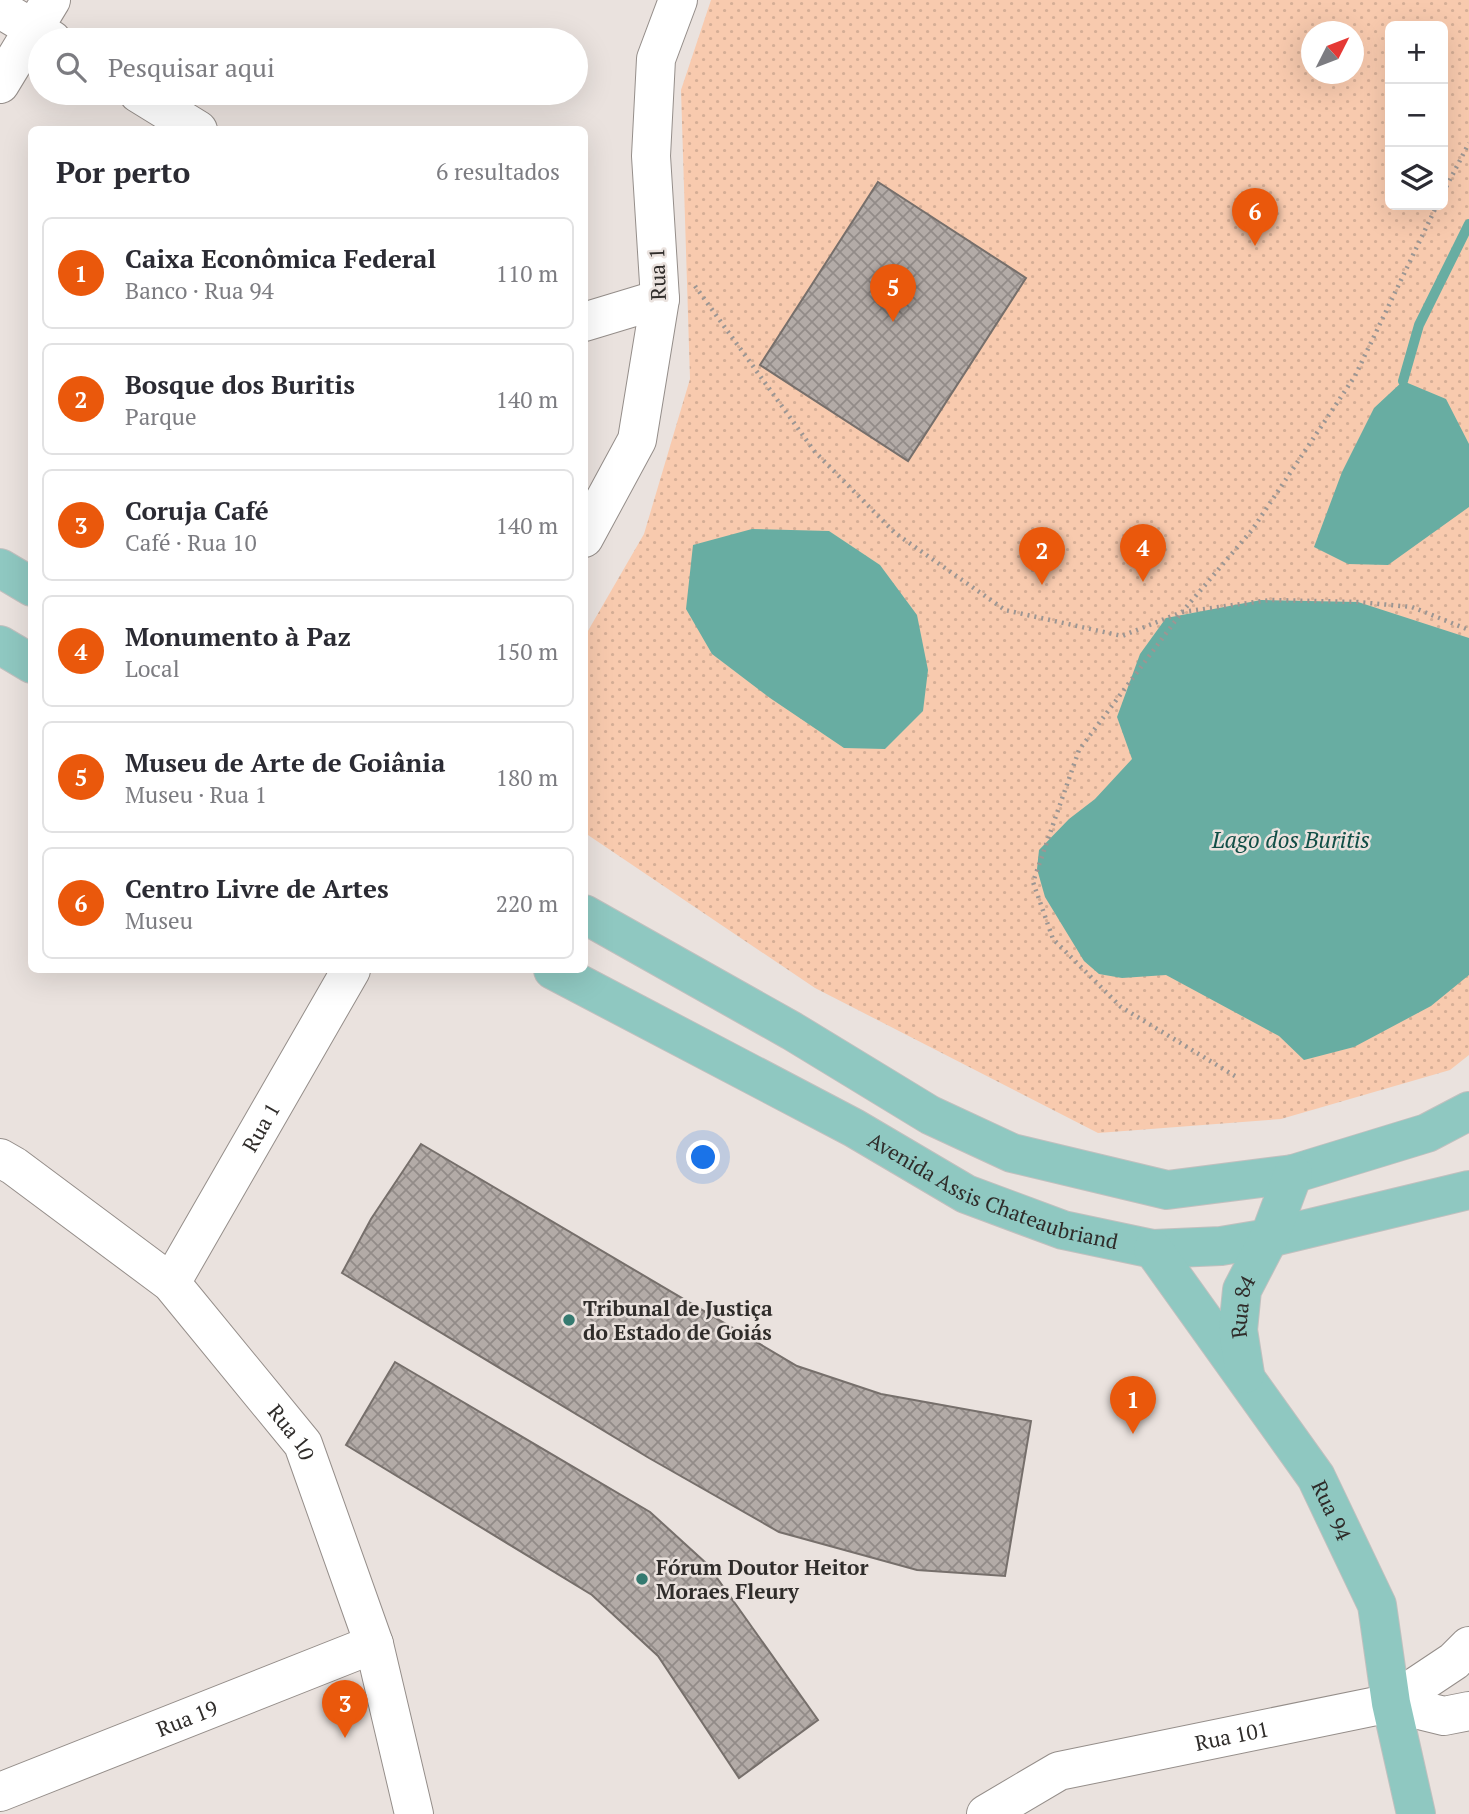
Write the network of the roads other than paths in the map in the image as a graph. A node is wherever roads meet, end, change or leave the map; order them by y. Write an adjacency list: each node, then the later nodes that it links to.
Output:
1 (678, 0): 8 (street, Rua 1)
2 (0, 9): 3 (street)
3 (46, 23)
4 (28, 47): 5 (street)
5 (0, 84)
6 (157, 105): 7 (street)
7 (192, 126)
8 (674, 287): 9 (street); 10 (street, Rua 1)
9 (588, 320)
10 (588, 531)
11 (0, 568): 12 (main road)
12 (28, 585)
13 (0, 645): 14 (main road)
14 (28, 662)
15 (588, 916): 20 (main road, Avenida Assis Chateaubriand)
16 (349, 973): 24 (street, Rua 1)
17 (559, 973): 23 (main road, Avenida Assis Chateaubriand)
18 (1469, 1111): 20 (main road, Avenida Assis Chateaubriand)
19 (5, 1169): 24 (street, Rua 10)
20 (1293, 1174): 22 (main road)
21 (1469, 1190): 22 (main road, Avenida Assis Chateaubriand)
22 (1269, 1238): 23 (main road, Avenida Assis Chateaubriand); 25 (main road, Rua 84)
23 (1153, 1249): 25 (main road, Rua 94)
24 (171, 1283): 26 (street, Rua 10)
25 (1247, 1382): 28 (main road, Rua 94)
26 (374, 1644): 30 (street, Rua 19); 31 (street, Rua 10)
27 (1469, 1646): 28 (street, Rua 101)
28 (1391, 1703): 29 (street); 32 (street, Rua 101); 33 (main road, Rua 94)
29 (1469, 1711)
30 (0, 1792)
31 (414, 1814)
32 (986, 1814)
33 (1416, 1814)

